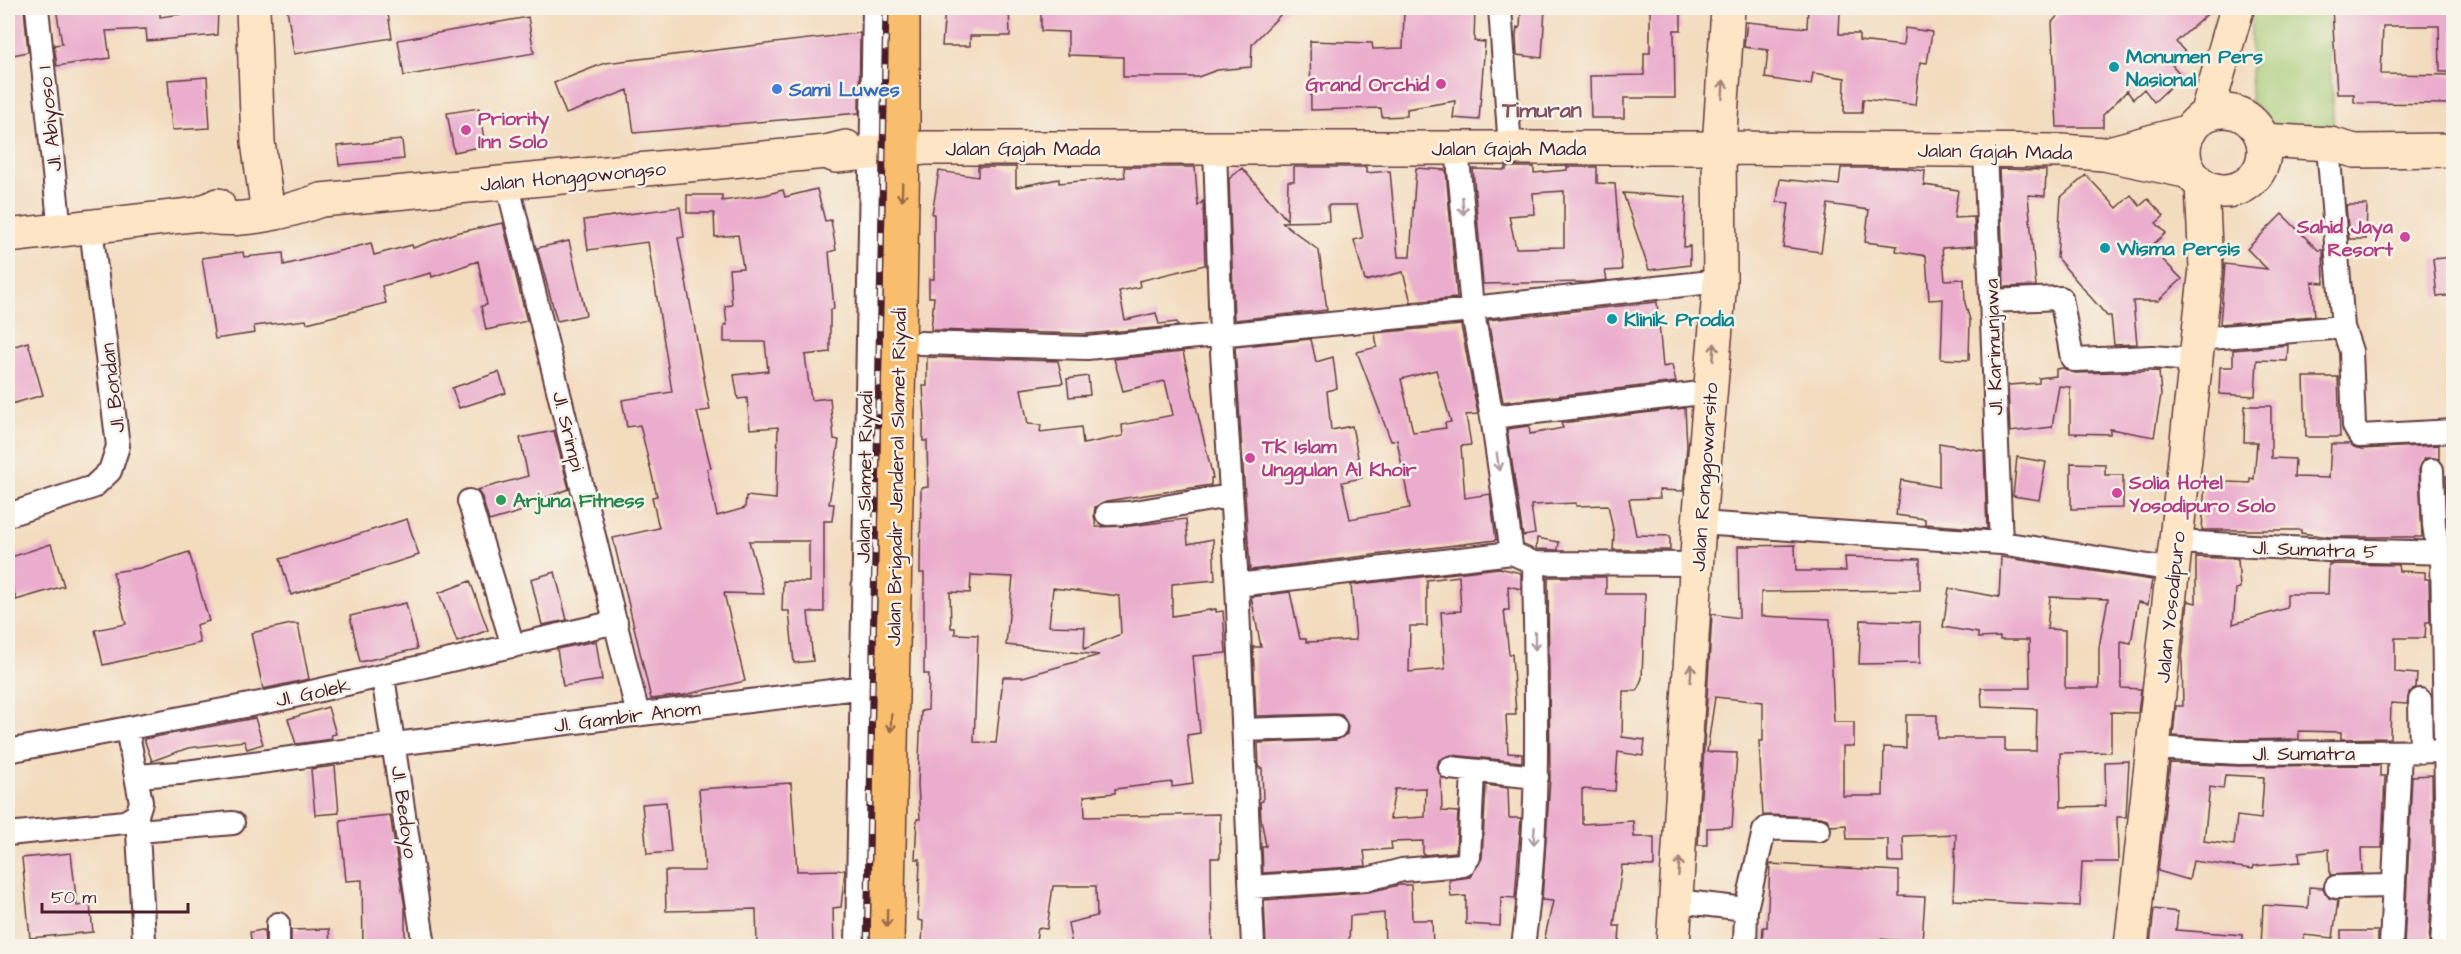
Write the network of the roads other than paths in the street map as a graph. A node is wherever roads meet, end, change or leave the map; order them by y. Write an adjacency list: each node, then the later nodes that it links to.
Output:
1 (37, 8): 24 (street, Jl. Abiyoso 1)
2 (254, 8): 23 (main road)
3 (874, 8): 10 (street, Jalan Slamet Riyadi)
4 (903, 8): 10 (main road, Jalan Brigadir Jenderal Slamet Riyadi)
5 (1500, 8): 13 (street)
6 (1728, 8): 14 (main road, Jalan Ronggowarsito, one-way to 6)
7 (2237, 8): 8 (main road); 9 (main road)
8 (2240, 114): 9 (main road); 17 (main road)
9 (2198, 123): 18 (main road, Jalan Gajah Mada); 20 (main road)
10 (893, 148): 11 (main road, Jalan Gajah Mada); 21 (main road, Jalan Honggowongso); 53 (main road, Jalan Brigadir Jenderal Slamet Riyadi, one-way to 53); 54 (street, Jalan Slamet Riyadi)
11 (1215, 148): 12 (main road, Jalan Gajah Mada); 31 (street)
12 (1457, 148): 13 (main road, Jalan Gajah Mada); 29 (street, one-way to 29)
13 (1510, 148): 14 (main road, Jalan Gajah Mada)
14 (1719, 148): 16 (main road, Jalan Gajah Mada); 27 (main road, Jalan Ronggowarsito)
15 (2454, 150): 19 (main road)
16 (1985, 151): 18 (main road, Jalan Gajah Mada); 28 (street, Jl. Karimunjawa)
17 (2263, 152): 19 (main road); 22 (main road)
18 (2104, 154): 20 (main road, Jalan Gajah Mada)
19 (2342, 155): 30 (street)
20 (2196, 178): 22 (main road); 26 (main road, Jalan Yosodipuro)
21 (507, 183): 23 (main road, Jalan Honggowongso); 50 (street, Jl. Srimpi)
22 (2238, 189): 26 (main road, Jalan Yosodipuro)
23 (261, 206): 24 (main road, Jalan Honggowongso)
24 (75, 229): 25 (main road, Jalan Honggowongso); 41 (street, Jl. Bondan)
25 (8, 236)
26 (2206, 268): 33 (main road, Jalan Yosodipuro)
27 (1720, 281): 29 (street); 34 (main road, Jalan Ronggowarsito, one-way to 27)
28 (1991, 301): 33 (street); 43 (street, Jl. Karimunjawa)
29 (1472, 309): 31 (street); 35 (street)
30 (2343, 327): 33 (street); 36 (street)
31 (1221, 336): 32 (street); 38 (street)
32 (921, 343)
33 (2197, 350): 46 (main road, Jalan Yosodipuro)
34 (1710, 392): 35 (street); 42 (main road, Jalan Ronggowarsito)
35 (1492, 417): 44 (street, one-way to 44)
36 (2454, 431)
37 (2432, 470): 45 (street)
38 (1229, 496): 40 (street); 49 (street)
39 (470, 501): 51 (street)
40 (1107, 514)
41 (8, 515)
42 (1699, 523): 43 (street, Jl. Sumatra 5); 48 (main road, Jalan Ronggowarsito)
43 (2001, 543): 46 (street, Jl. Sumatra 5)
44 (1512, 553): 47 (street); 49 (street)
45 (2444, 553): 46 (street, Jl. Sumatra 5); 64 (street)
46 (2175, 556): 61 (main road, Jalan Yosodipuro)
47 (1534, 563): 48 (street); 68 (street, one-way to 68)
48 (1697, 564): 76 (main road, Jalan Ronggowarsito, one-way to 48)
49 (1237, 585): 59 (street)
50 (616, 622): 51 (street, Jl. Golek); 56 (street, Jl. Srimpi)
51 (513, 646): 52 (street, Jl. Golek)
52 (383, 677): 58 (street, Jl. Golek); 60 (street, Jl. Bedoyo)
53 (893, 684): 54 (street, Jl. Gambir Anom); 83 (main road, Jalan Brigadir Jenderal Slamet Riyadi, one-way to 83)
54 (860, 688): 56 (street, Jl. Gambir Anom); 82 (street, Jalan Slamet Riyadi)
55 (2420, 700): 63 (street)
56 (638, 715): 60 (street, Jl. Gambir Anom)
57 (1335, 727): 59 (street)
58 (127, 729): 62 (street, Jl. Golek); 67 (street)
59 (1244, 730): 74 (street)
60 (395, 744): 67 (street, Jl. Gambir Anom); 81 (street, Jl. Bedoyo)
61 (2154, 748): 63 (street, Jl. Sumatra); 88 (main road, Jalan Yosodipuro)
62 (8, 751)
63 (2411, 752): 64 (street, Jl. Sumatra); 73 (street)
64 (2450, 752): 90 (street)
65 (1450, 768): 66 (street)
66 (1473, 771): 68 (street); 74 (street)
67 (136, 776): 69 (street)
68 (1537, 777): 85 (street, one-way to 85)
69 (138, 823): 70 (street); 72 (street); 79 (street)
70 (233, 823)
71 (1819, 830): 77 (street)
72 (8, 834)
73 (2394, 886): 75 (street); 89 (street)
74 (1252, 887): 84 (street)
75 (2336, 887)
76 (1676, 901): 77 (street); 86 (main road, Jalan Ronggowarsito)
77 (1746, 909): 87 (street)
78 (278, 924): 80 (street)
79 (144, 940)
80 (278, 946)
81 (424, 946)
82 (857, 946)
83 (887, 946)
84 (1253, 946)
85 (1523, 946)
86 (1673, 946)
87 (1745, 946)
88 (2132, 946)
89 (2391, 946)
90 (2442, 946)

